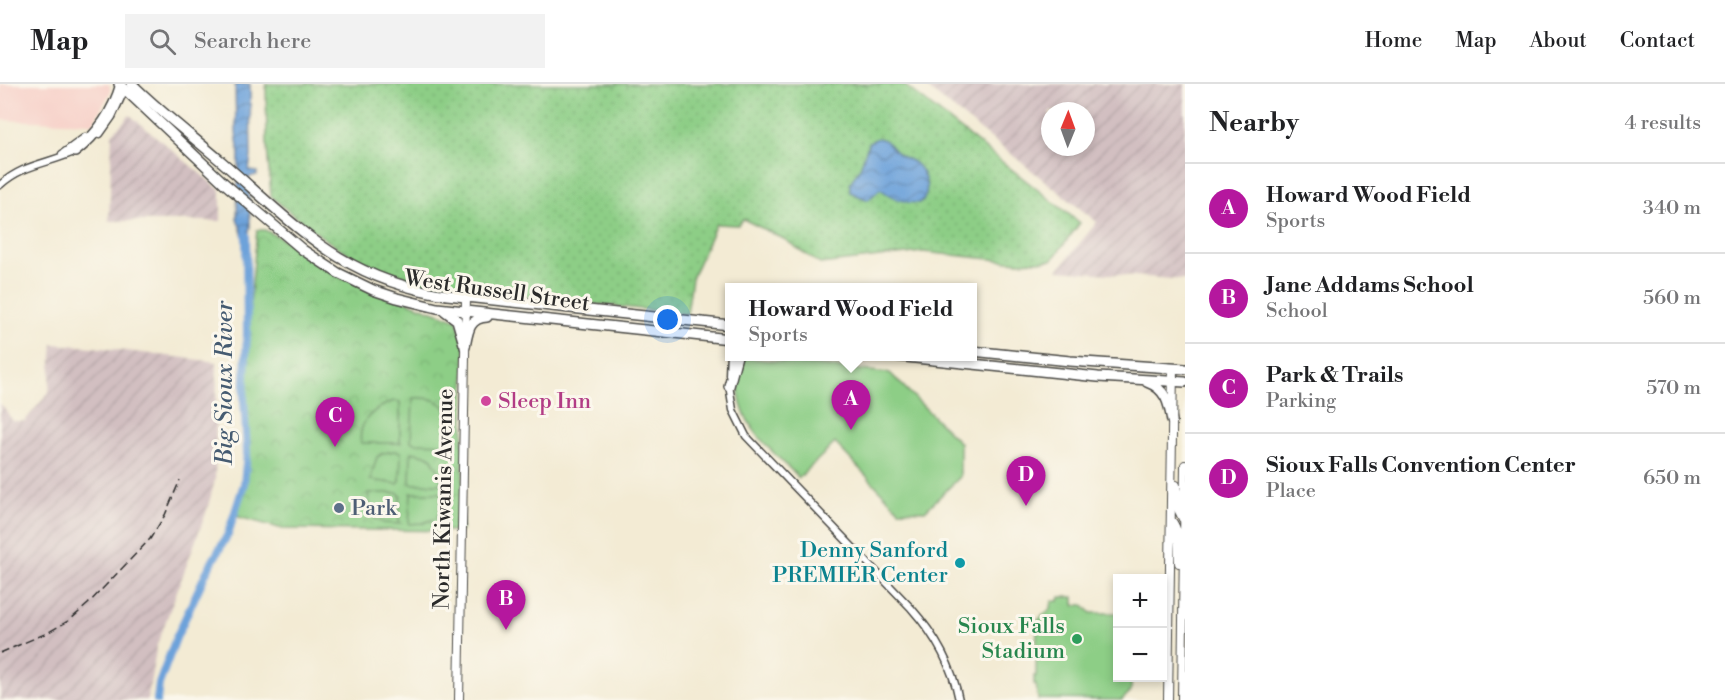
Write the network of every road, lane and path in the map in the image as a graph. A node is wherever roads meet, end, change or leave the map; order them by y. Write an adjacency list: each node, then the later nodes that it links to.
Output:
1 (124, 85): 2 (street); 3 (highway, West Russell Street); 4 (highway); 5 (street); 7 (highway, West Russell Street)
2 (117, 108): 3 (highway); 4 (street)
3 (147, 110): 8 (highway, West Russell Street)
4 (75, 152): 5 (street)
5 (54, 159): 6 (street)
6 (0, 186)
7 (466, 298): 9 (main road, North Kiwanis Avenue); 11 (highway, West Russell Street)
8 (429, 306): 9 (highway, West Russell Street); 15 (highway)
9 (466, 311): 10 (highway, West Russell Street); 15 (main road, North Kiwanis Avenue)
10 (516, 316): 13 (highway, West Russell Street); 15 (highway)
11 (725, 326)
12 (725, 328): 13 (highway)
13 (669, 332): 14 (highway, West Russell Street)
14 (725, 339)
15 (465, 347): 33 (main road, North Kiwanis Avenue)
16 (977, 352): 20 (highway)
17 (729, 361): 25 (street)
18 (735, 361): 25 (highway)
19 (935, 361): 22 (highway)
20 (1173, 368): 21 (highway); 23 (main road)
21 (1185, 369)
22 (1136, 380): 23 (highway); 26 (highway)
23 (1173, 381): 24 (highway); 26 (main road)
24 (1185, 382)
25 (729, 386): 34 (street)
26 (1172, 421): 28 (main road)
27 (1185, 465): 30 (main road)
28 (1172, 469): 29 (main road); 30 (main road)
29 (1171, 520): 31 (main road); 32 (main road)
30 (1184, 521): 31 (main road)
31 (1183, 594): 37 (main road)
32 (1168, 680): 35 (main road); 36 (main road)
33 (459, 700)
34 (959, 700)
35 (1168, 700)
36 (1173, 700)
37 (1182, 700)

